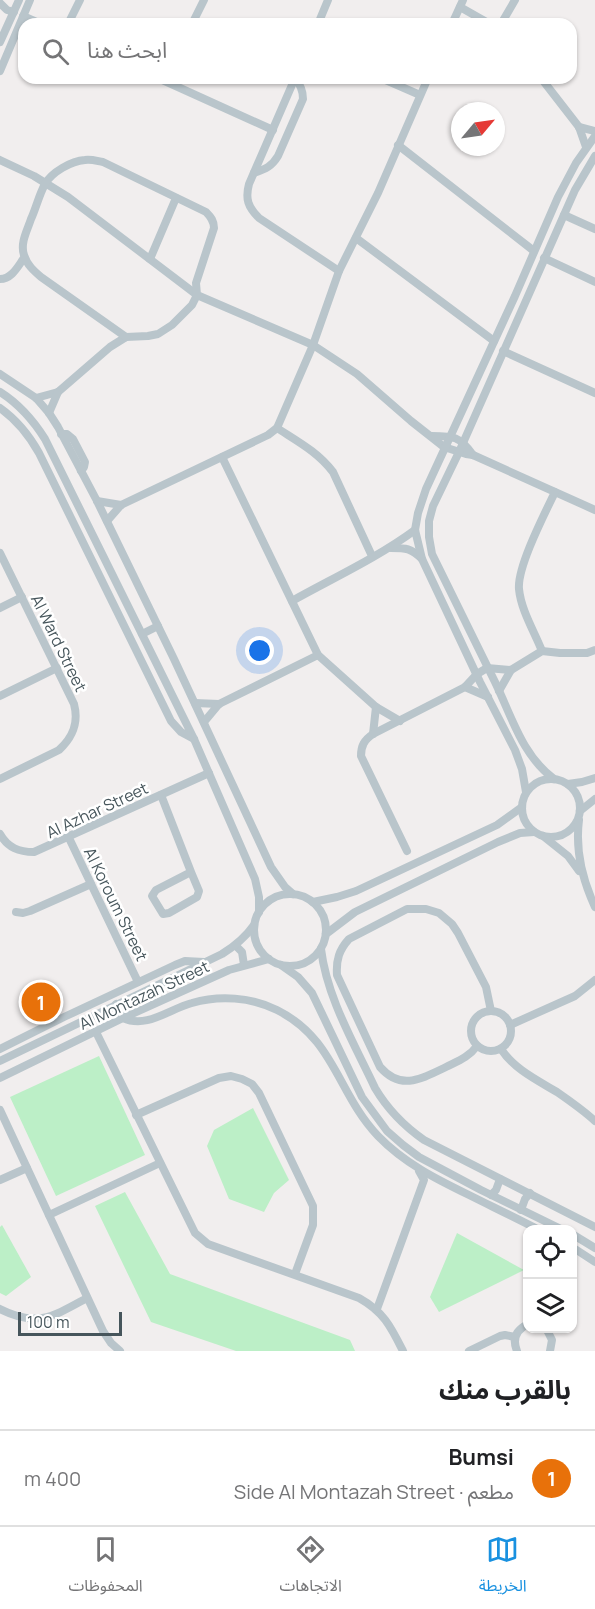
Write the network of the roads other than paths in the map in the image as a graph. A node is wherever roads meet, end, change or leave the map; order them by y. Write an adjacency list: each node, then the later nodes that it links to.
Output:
1 (19, 0): 9 (street)
2 (30, 0): 10 (street)
3 (80, 0): 12 (street)
4 (204, 0): 13 (street)
5 (328, 0): 14 (street)
6 (515, 0): 17 (street)
7 (0, 1): 9 (street)
8 (461, 4): 15 (street); 16 (street)
9 (14, 12): 19 (street)
10 (23, 16): 11 (street)
11 (28, 18)
12 (71, 18)
13 (195, 18)
14 (320, 18)
15 (455, 18)
16 (481, 18)
17 (504, 18)
18 (18, 28): 20 (street)
19 (0, 42)
20 (0, 71)
21 (174, 84): 29 (street)
22 (292, 84): 29 (street)
23 (300, 84): 36 (street)
24 (395, 84): 27 (street)
25 (425, 84): 27 (street)
26 (546, 84): 28 (street)
27 (420, 95): 32 (street)
28 (579, 127): 30 (street); 33 (street)
29 (273, 130): 36 (street)
30 (595, 131)
31 (595, 136): 33 (street)
32 (398, 145): 41 (street); 42 (street)
33 (586, 147): 42 (street)
34 (595, 156): 39 (street)
35 (0, 160): 37 (street)
36 (254, 173): 46 (street)
37 (45, 183): 38 (street); 43 (street); 45 (street)
38 (176, 198): 45 (street); 49 (street)
39 (564, 215): 40 (street); 44 (street)
40 (595, 230)
41 (356, 238): 46 (street); 54 (street)
42 (534, 251): 50 (street)
43 (24, 258): 47 (street); 52 (street)
44 (544, 258): 48 (street); 51 (street)
45 (150, 259): 49 (street)
46 (339, 271): 55 (street)
47 (0, 279)
48 (595, 282)
49 (197, 295): 53 (street); 55 (street)
50 (515, 296): 51 (street); 54 (street)
51 (524, 302): 57 (street)
52 (110, 326): 53 (street); 56 (street)
53 (126, 337): 56 (street)
54 (494, 341): 67 (street)
55 (313, 345): 65 (street); 66 (street)
56 (110, 347): 60 (street)
57 (503, 351): 61 (street); 68 (street)
58 (0, 374): 62 (street)
59 (0, 392): 88 (street)
60 (58, 392): 62 (street); 64 (street)
61 (595, 393)
62 (36, 398): 64 (street)
63 (0, 408): 106 (street)
64 (49, 413): 74 (street)
65 (277, 428): 72 (street); 82 (street)
66 (432, 436): 67 (street); 69 (street)
67 (450, 437): 68 (street); 69 (street)
68 (463, 442): 70 (street); 71 (street)
69 (444, 447): 70 (street); 78 (street)
70 (459, 452): 71 (street); 81 (street)
71 (473, 455): 73 (street)
72 (222, 457): 75 (street); 85 (street)
73 (555, 492): 76 (street); 90 (street)
74 (97, 501): 75 (street); 77 (street)
75 (121, 505): 77 (street)
76 (595, 510)
77 (107, 521): 87 (street)
78 (415, 530): 79 (street); 83 (street)
79 (391, 548): 82 (street); 83 (street)
80 (0, 553): 84 (street, Al Ward Street)
81 (432, 554): 83 (street); 93 (street)
82 (372, 556): 85 (street)
83 (422, 559): 95 (street)
84 (22, 597): 86 (street); 92 (street, Al Ward Street)
85 (292, 601): 91 (street)
86 (0, 608)
87 (158, 626): 88 (street); 100 (street)
88 (142, 634): 106 (street)
89 (595, 650): 90 (street)
90 (542, 651): 94 (street)
91 (318, 655): 101 (street); 102 (street)
92 (57, 668): 98 (street); 109 (street, Al Ward Street)
93 (487, 668): 94 (street); 95 (street); 97 (street)
94 (510, 670): 97 (street)
95 (477, 674): 96 (street); 99 (street)
96 (465, 687): 99 (street); 103 (street)
97 (499, 691): 110 (street)
98 (0, 696)
99 (488, 697): 112 (street)
100 (195, 703): 101 (street); 104 (street)
101 (219, 704): 104 (street)
102 (376, 706): 103 (street); 105 (street)
103 (400, 721): 105 (street)
104 (204, 723): 124 (street)
105 (374, 734): 120 (street)
106 (194, 739): 107 (street)
107 (209, 773): 113 (street, Al Azhar Street); 128 (street)
108 (595, 778): 111 (street)
109 (0, 779)
110 (554, 779): 111 (street); 112 (street)
111 (568, 784): 116 (street)
112 (526, 792): 115 (street)
113 (161, 795): 119 (street, Al Azhar Street); 121 (street)
114 (595, 799): 116 (street)
115 (522, 807): 118 (street); 125 (street)
116 (580, 813): 118 (street); 122 (street)
117 (0, 834): 119 (street, Al Azhar Street)
118 (538, 834): 122 (street); 130 (street)
119 (69, 838): 123 (street, Al Koroum Street)
120 (407, 851)
121 (191, 872): 121 (street)
122 (582, 874): 126 (street)
123 (91, 884): 127 (street); 138 (street, Al Koroum Street)
124 (293, 894): 125 (street); 128 (street)
125 (313, 902): 130 (street)
126 (595, 908)
127 (16, 912)
128 (259, 912): 129 (street)
129 (254, 925): 131 (street, Al Montazah Street); 133 (street)
130 (326, 934): 132 (street)
131 (236, 946): 134 (street, Al Montazah Street); 135 (street)
132 (321, 949): 136 (street); 160 (street)
133 (269, 960): 135 (street, Al Montazah Street); 136 (street)
134 (205, 962): 138 (street); 139 (street, Al Montazah Street)
135 (244, 965): 141 (street, Al Montazah Street)
136 (281, 965): 149 (street)
137 (595, 980): 142 (street)
138 (138, 982): 145 (street)
139 (116, 1004): 141 (street); 147 (street, Al Montazah Street)
140 (491, 1011): 142 (street); 144 (street); 144 (street)
141 (123, 1018): 143 (street, Al Montazah Street); 150 (street)
142 (510, 1024): 146 (street)
143 (96, 1032): 148 (street, Al Montazah Street); 152 (street)
144 (477, 1046): 146 (street)
145 (0, 1049)
146 (501, 1049): 153 (street)
147 (0, 1061)
148 (0, 1078)
149 (352, 1079): 150 (street); 154 (street)
150 (343, 1083): 157 (street)
151 (0, 1110): 156 (street)
152 (136, 1115): 155 (street); 174 (street)
153 (595, 1121)
154 (419, 1156): 157 (street); 158 (street)
155 (160, 1163): 166 (street); 174 (street)
156 (27, 1168): 161 (street); 166 (street)
157 (418, 1168): 159 (street); 162 (street)
158 (446, 1170): 159 (street); 164 (street)
159 (435, 1179): 162 (street); 167 (street)
160 (500, 1179): 163 (street); 164 (street)
161 (0, 1180)
162 (424, 1180): 176 (street)
163 (530, 1193): 165 (street); 169 (street)
164 (491, 1195): 165 (street)
165 (521, 1210): 168 (street)
166 (49, 1215): 175 (street)
167 (529, 1225)
168 (552, 1225)
169 (595, 1227)
170 (577, 1237): 171 (street)
171 (595, 1248)
172 (577, 1250): 173 (street)
173 (595, 1262)
174 (295, 1274): 176 (street)
175 (87, 1298): 177 (street); 181 (street)
176 (377, 1309): 182 (street)
177 (0, 1310)
178 (523, 1327): 180 (street)
179 (548, 1333): 185 (street)
180 (515, 1337): 183 (street); 184 (street)
181 (120, 1351)
182 (403, 1351)
183 (469, 1351)
184 (517, 1351)
185 (550, 1351)

